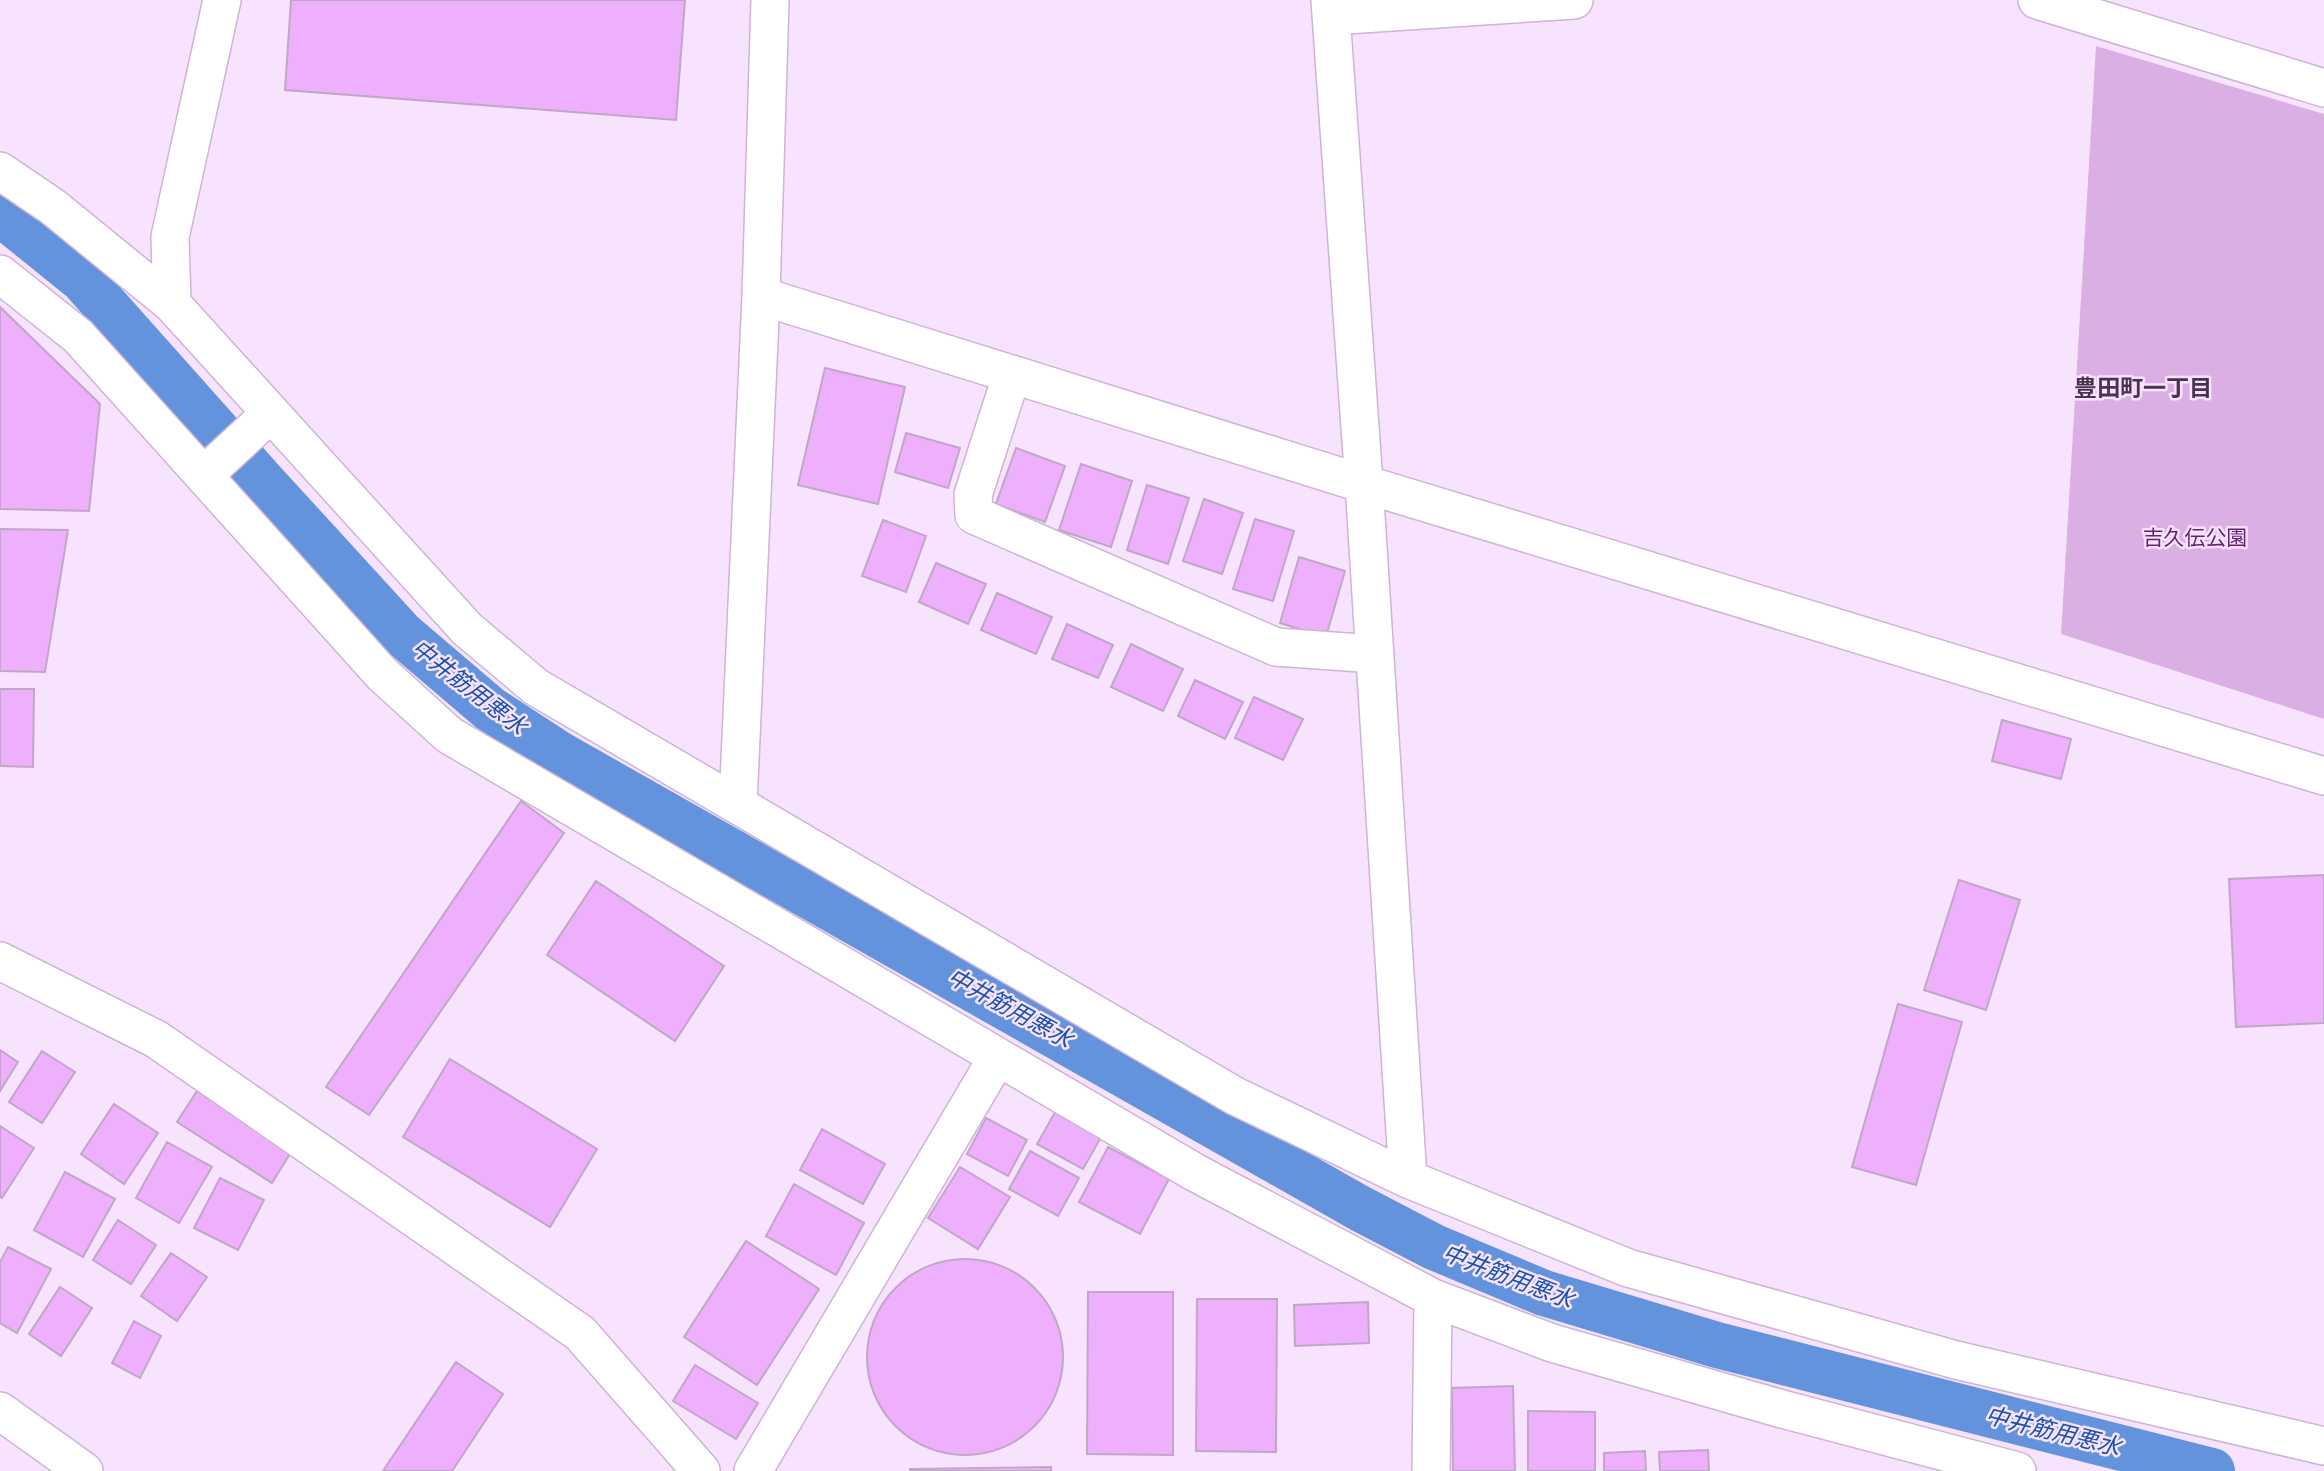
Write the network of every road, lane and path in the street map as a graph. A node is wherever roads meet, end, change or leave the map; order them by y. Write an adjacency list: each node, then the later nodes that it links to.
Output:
1 (222, 0): 10 (street)
2 (771, 0): 9 (street)
3 (1574, 0): 5 (street)
4 (2037, 0): 6 (street)
5 (1330, 8): 14 (street)
6 (2324, 88)
7 (0, 171): 10 (street)
8 (0, 274): 13 (street)
9 (761, 296): 11 (street); 17 (street)
10 (172, 304): 12 (street)
11 (1012, 374): 14 (street); 15 (street)
12 (270, 414): 13 (street); 17 (street)
13 (204, 475): 19 (street)
14 (1364, 484): 15 (street); 16 (street)
15 (1375, 654): 20 (street)
16 (2324, 776)
17 (738, 804): 20 (street)
18 (0, 961): 25 (street)
19 (997, 1058): 21 (street); 26 (street)
20 (1408, 1180): 23 (street)
21 (1433, 1298): 27 (street); 28 (street)
22 (0, 1412): 24 (street)
23 (2324, 1446)
24 (84, 1471)
25 (701, 1471)
26 (753, 1471)
27 (1431, 1471)
28 (2017, 1471)

